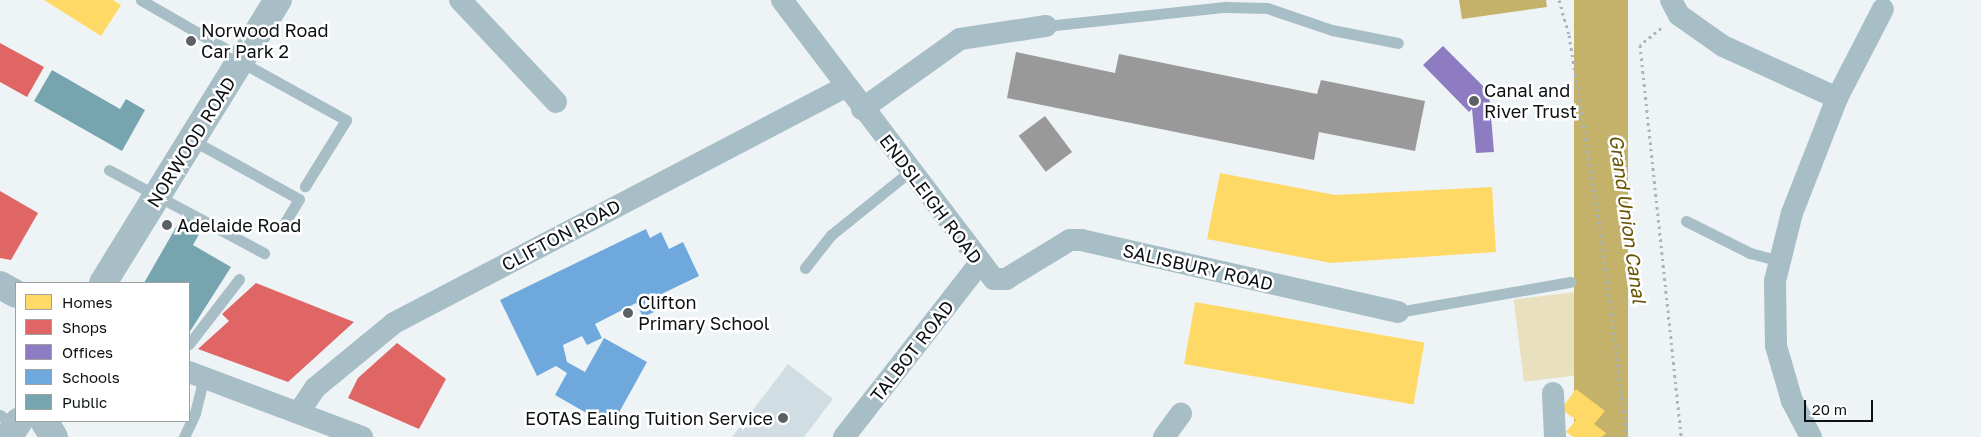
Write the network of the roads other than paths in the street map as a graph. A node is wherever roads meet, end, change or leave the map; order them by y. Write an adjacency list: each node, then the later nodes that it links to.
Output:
1 (141, 0): 9 (lane)
2 (278, 0): 9 (street, NORWOOD ROAD)
3 (460, 0): 12 (street)
4 (782, 0): 10 (street, ENDSLEIGH ROAD)
5 (1675, 8): 11 (street)
6 (1883, 8): 11 (street)
7 (1046, 26): 8 (lane); 13 (street)
8 (1398, 43)
9 (242, 61): 14 (street, NORWOOD ROAD); 17 (lane)
10 (845, 87): 13 (street, ENDSLEIGH ROAD); 35 (street, CLIFTON ROAD)
11 (1837, 98): 22 (street)
12 (556, 102)
13 (862, 109): 16 (street, ENDSLEIGH ROAD)
14 (192, 140): 18 (street, NORWOOD ROAD); 20 (lane)
15 (109, 170): 18 (lane)
16 (909, 172): 23 (street, ENDSLEIGH ROAD); 24 (lane)
17 (305, 186)
18 (157, 195): 21 (lane); 27 (street, NORWOOD ROAD)
19 (1686, 221): 22 (lane)
20 (284, 224)
21 (264, 253)
22 (1780, 261): 44 (street)
23 (979, 264): 26 (street, ENDSLEIGH ROAD); 41 (street, TALBOT ROAD)
24 (805, 268)
25 (239, 279): 32 (lane)
26 (1006, 279): 31 (street, SALISBURY ROAD)
27 (104, 282)
28 (1570, 282): 31 (lane)
29 (0, 285): 30 (street)
30 (15, 293)
31 (1398, 312)
32 (190, 343)
33 (196, 375): 35 (street); 39 (lane)
34 (1553, 393): 43 (street)
35 (299, 412): 40 (street)
36 (1181, 414): 42 (street)
37 (45, 422): 38 (street)
38 (54, 437)
39 (184, 437)
40 (362, 437)
41 (844, 437)
42 (1164, 437)
43 (1555, 437)
44 (1811, 437)

